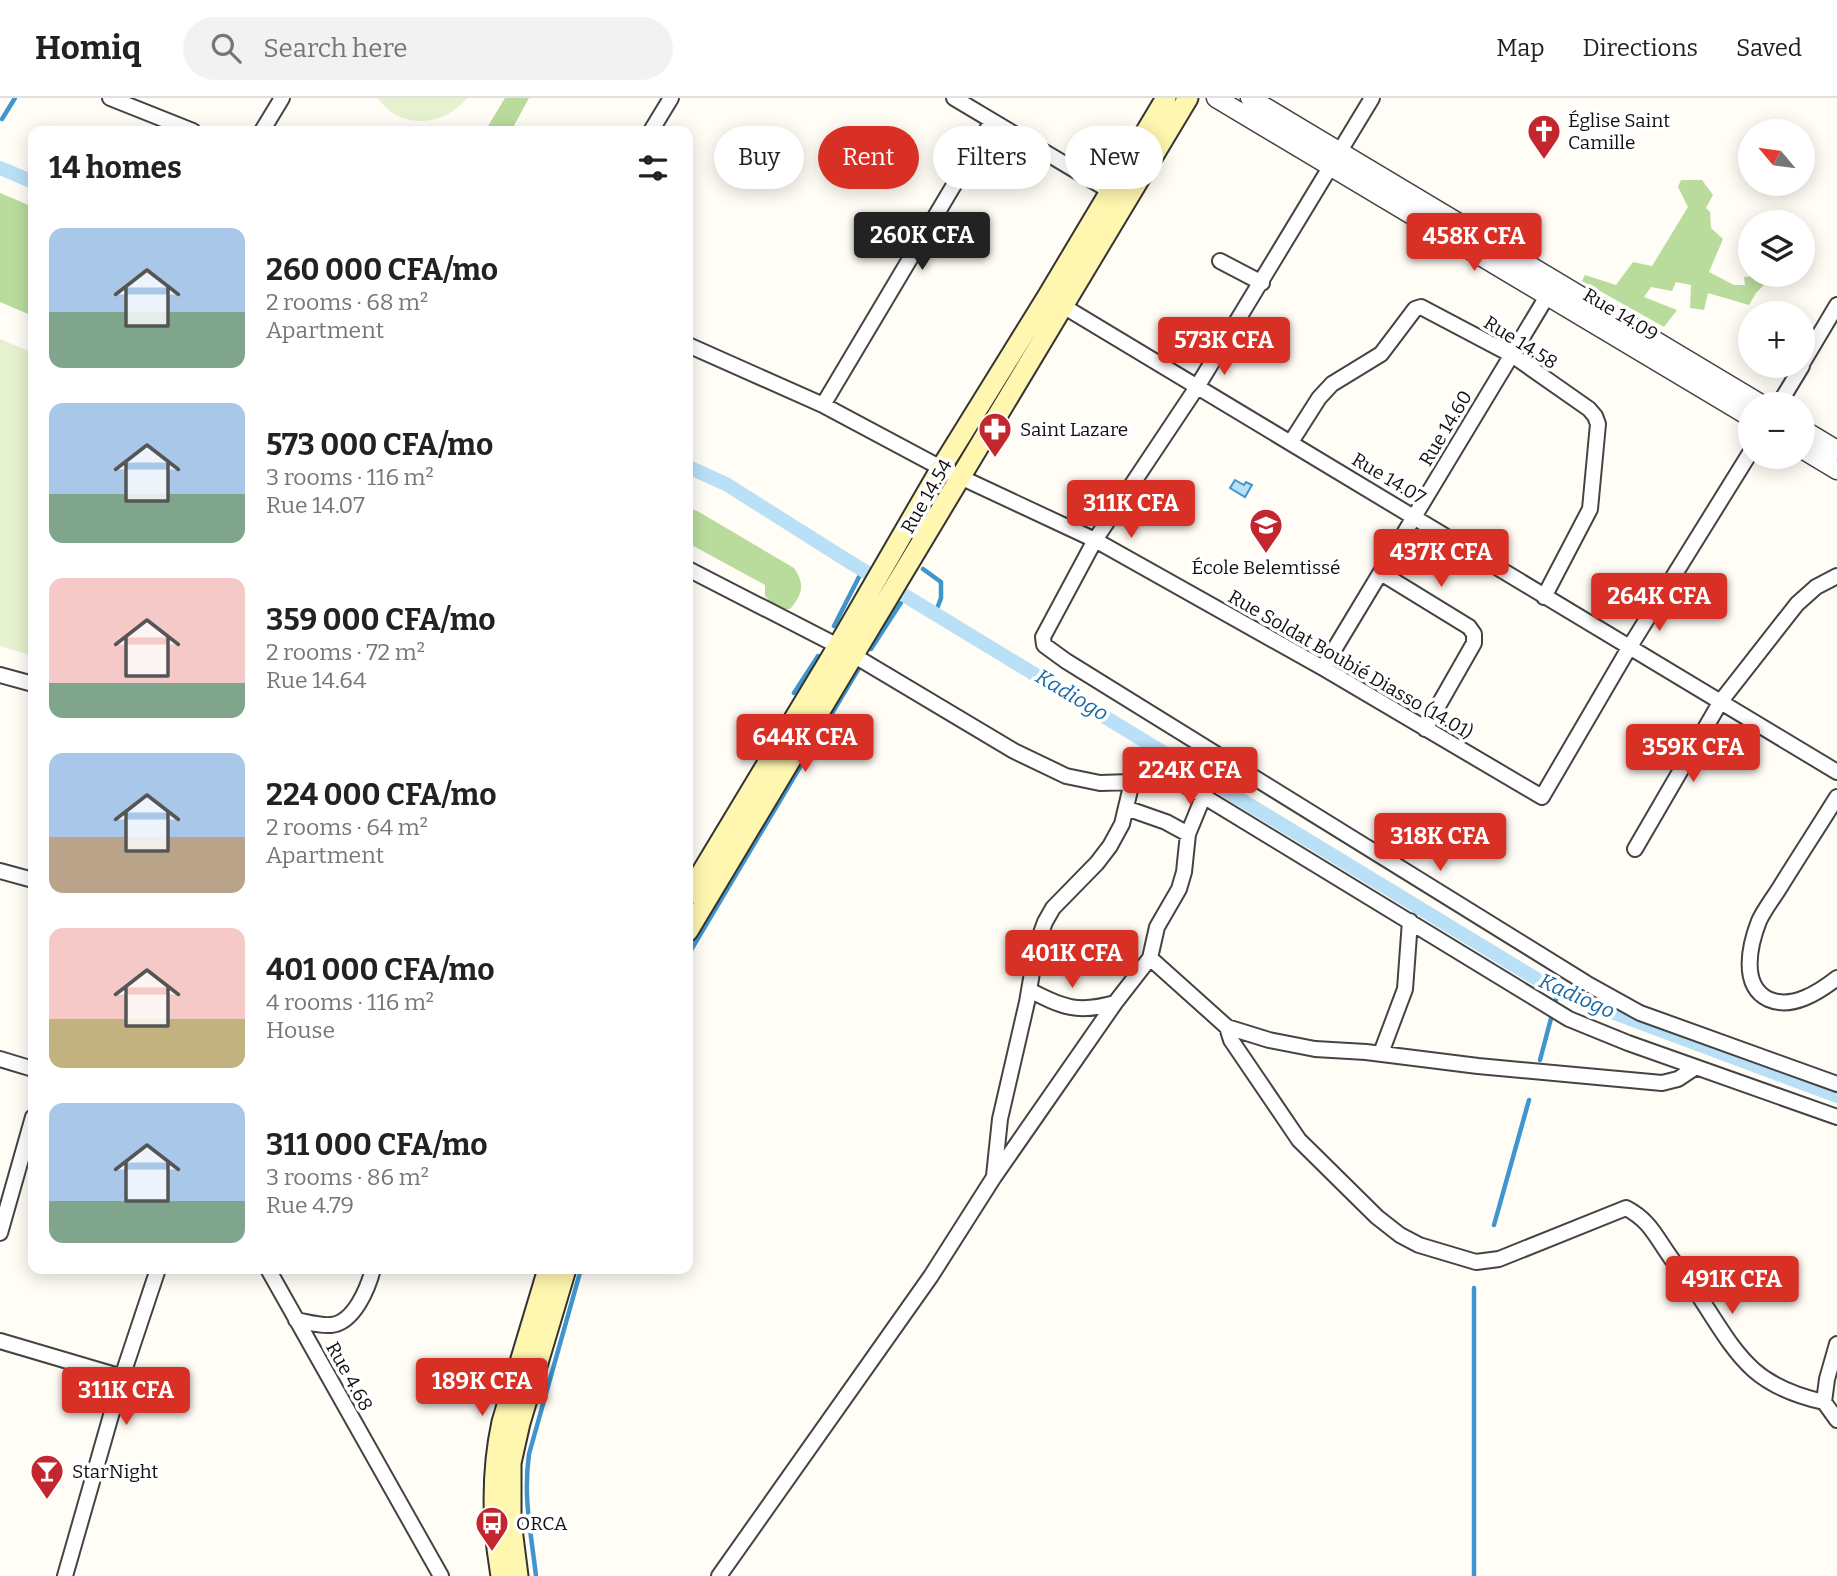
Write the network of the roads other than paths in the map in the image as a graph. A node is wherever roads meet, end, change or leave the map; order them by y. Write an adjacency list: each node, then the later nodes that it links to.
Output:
1 (110, 98): 11 (street)
2 (282, 98): 12 (street)
3 (671, 98): 13 (street)
4 (954, 98): 10 (street)
5 (1166, 98): 15 (main road, Rue 14.54)
6 (1188, 98): 20 (main road)
7 (1216, 98): 14 (street, Rue 14.09)
8 (1250, 98): 14 (street, Rue 14.09)
9 (1372, 98): 14 (street)
10 (992, 121): 15 (street); 26 (street)
11 (180, 126)
12 (265, 126)
13 (654, 126)
14 (1336, 160): 17 (street); 18 (street, Rue 14.09)
15 (1110, 191): 32 (main road, Rue 14.54)
16 (1220, 261): 17 (street)
17 (1262, 284): 24 (street)
18 (1553, 288): 23 (street, Rue 14.60); 25 (street, Rue 14.09); 27 (street, Rue 14.09)
19 (1837, 305): 21 (street)
20 (1063, 306): 24 (street, Rue 14.07); 35 (main road)
21 (1815, 343)
22 (693, 347): 26 (street, Rue Soldat Boubié Diasso (14.01))
23 (1512, 355): 29 (street, Rue 14.58); 36 (street, Rue 14.60); 42 (street, Rue 14.58)
24 (1197, 387): 29 (street, Rue 14.07); 37 (street)
25 (1739, 392)
26 (823, 405): 32 (street, Rue Soldat Boubié Diasso (14.01))
27 (1738, 409)
28 (1815, 437): 30 (street)
29 (1291, 442): 36 (street, Rue 14.07)
30 (1837, 450)
31 (1815, 457): 34 (street)
32 (941, 468): 35 (street, Rue Soldat Boubié Diasso (14.01)); 38 (main road, Rue 14.54)
33 (1740, 469): 43 (street)
34 (1837, 470)
35 (960, 475): 37 (street, Rue Soldat Boubié Diasso (14.01)); 38 (main road)
36 (1415, 516): 40 (street, Rue 14.60); 42 (street, Rue 14.07)
37 (1095, 540): 45 (street, Rue Soldat Boubié Diasso (14.01)); 71 (street)
38 (895, 567): 44 (main road, Rue 14.54)
39 (693, 572): 44 (street)
40 (1381, 573): 45 (street, Rue 14.60); 49 (street)
41 (1837, 576): 48 (street)
42 (1544, 597): 43 (street, Rue 14.07)
43 (1629, 648): 48 (street, Rue 14.07); 49 (street, Rue Soldat Boubié Diasso (14.01))
44 (845, 651): 51 (street); 58 (main road, Rue 14.54)
45 (1323, 668): 49 (street, Rue Soldat Boubié Diasso (14.01))
46 (0, 675): 47 (street)
47 (28, 683)
48 (1721, 701): 50 (street, Rue 14.07); 56 (street)
49 (1425, 729)
50 (1837, 772)
51 (1132, 782): 52 (street); 54 (street)
52 (1204, 795): 55 (street); 61 (street)
53 (1837, 797): 63 (street)
54 (1126, 807): 55 (street); 64 (street)
55 (1188, 834): 62 (street)
56 (1635, 849)
57 (0, 870): 59 (street)
58 (702, 875): 60 (main road, Rue 14.54)
59 (28, 878)
60 (693, 911)
61 (1410, 921): 67 (street); 70 (street)
62 (1150, 958): 65 (street); 66 (street)
63 (1837, 978)
64 (1029, 990): 65 (street); 74 (street)
65 (1115, 1003): 74 (street)
66 (1227, 1027): 67 (street); 85 (street)
67 (1381, 1054): 70 (street)
68 (0, 1059): 69 (street)
69 (28, 1067)
70 (1696, 1067): 72 (street)
71 (1837, 1084)
72 (1837, 1117)
73 (28, 1135): 75 (street)
74 (994, 1177): 91 (street)
75 (0, 1233)
76 (156, 1274): 84 (street)
77 (271, 1274): 81 (street, Rue 4.68)
78 (371, 1274): 81 (street)
79 (546, 1274): 89 (main road)
80 (565, 1274): 90 (main road)
81 (296, 1321): 88 (street, Rue 4.68)
82 (0, 1341): 84 (street)
83 (1837, 1344): 85 (street)
84 (122, 1377): 87 (street)
85 (1824, 1402): 86 (street)
86 (1837, 1420)
87 (65, 1576)
88 (441, 1576)
89 (501, 1576)
90 (518, 1576)
91 (719, 1576)

